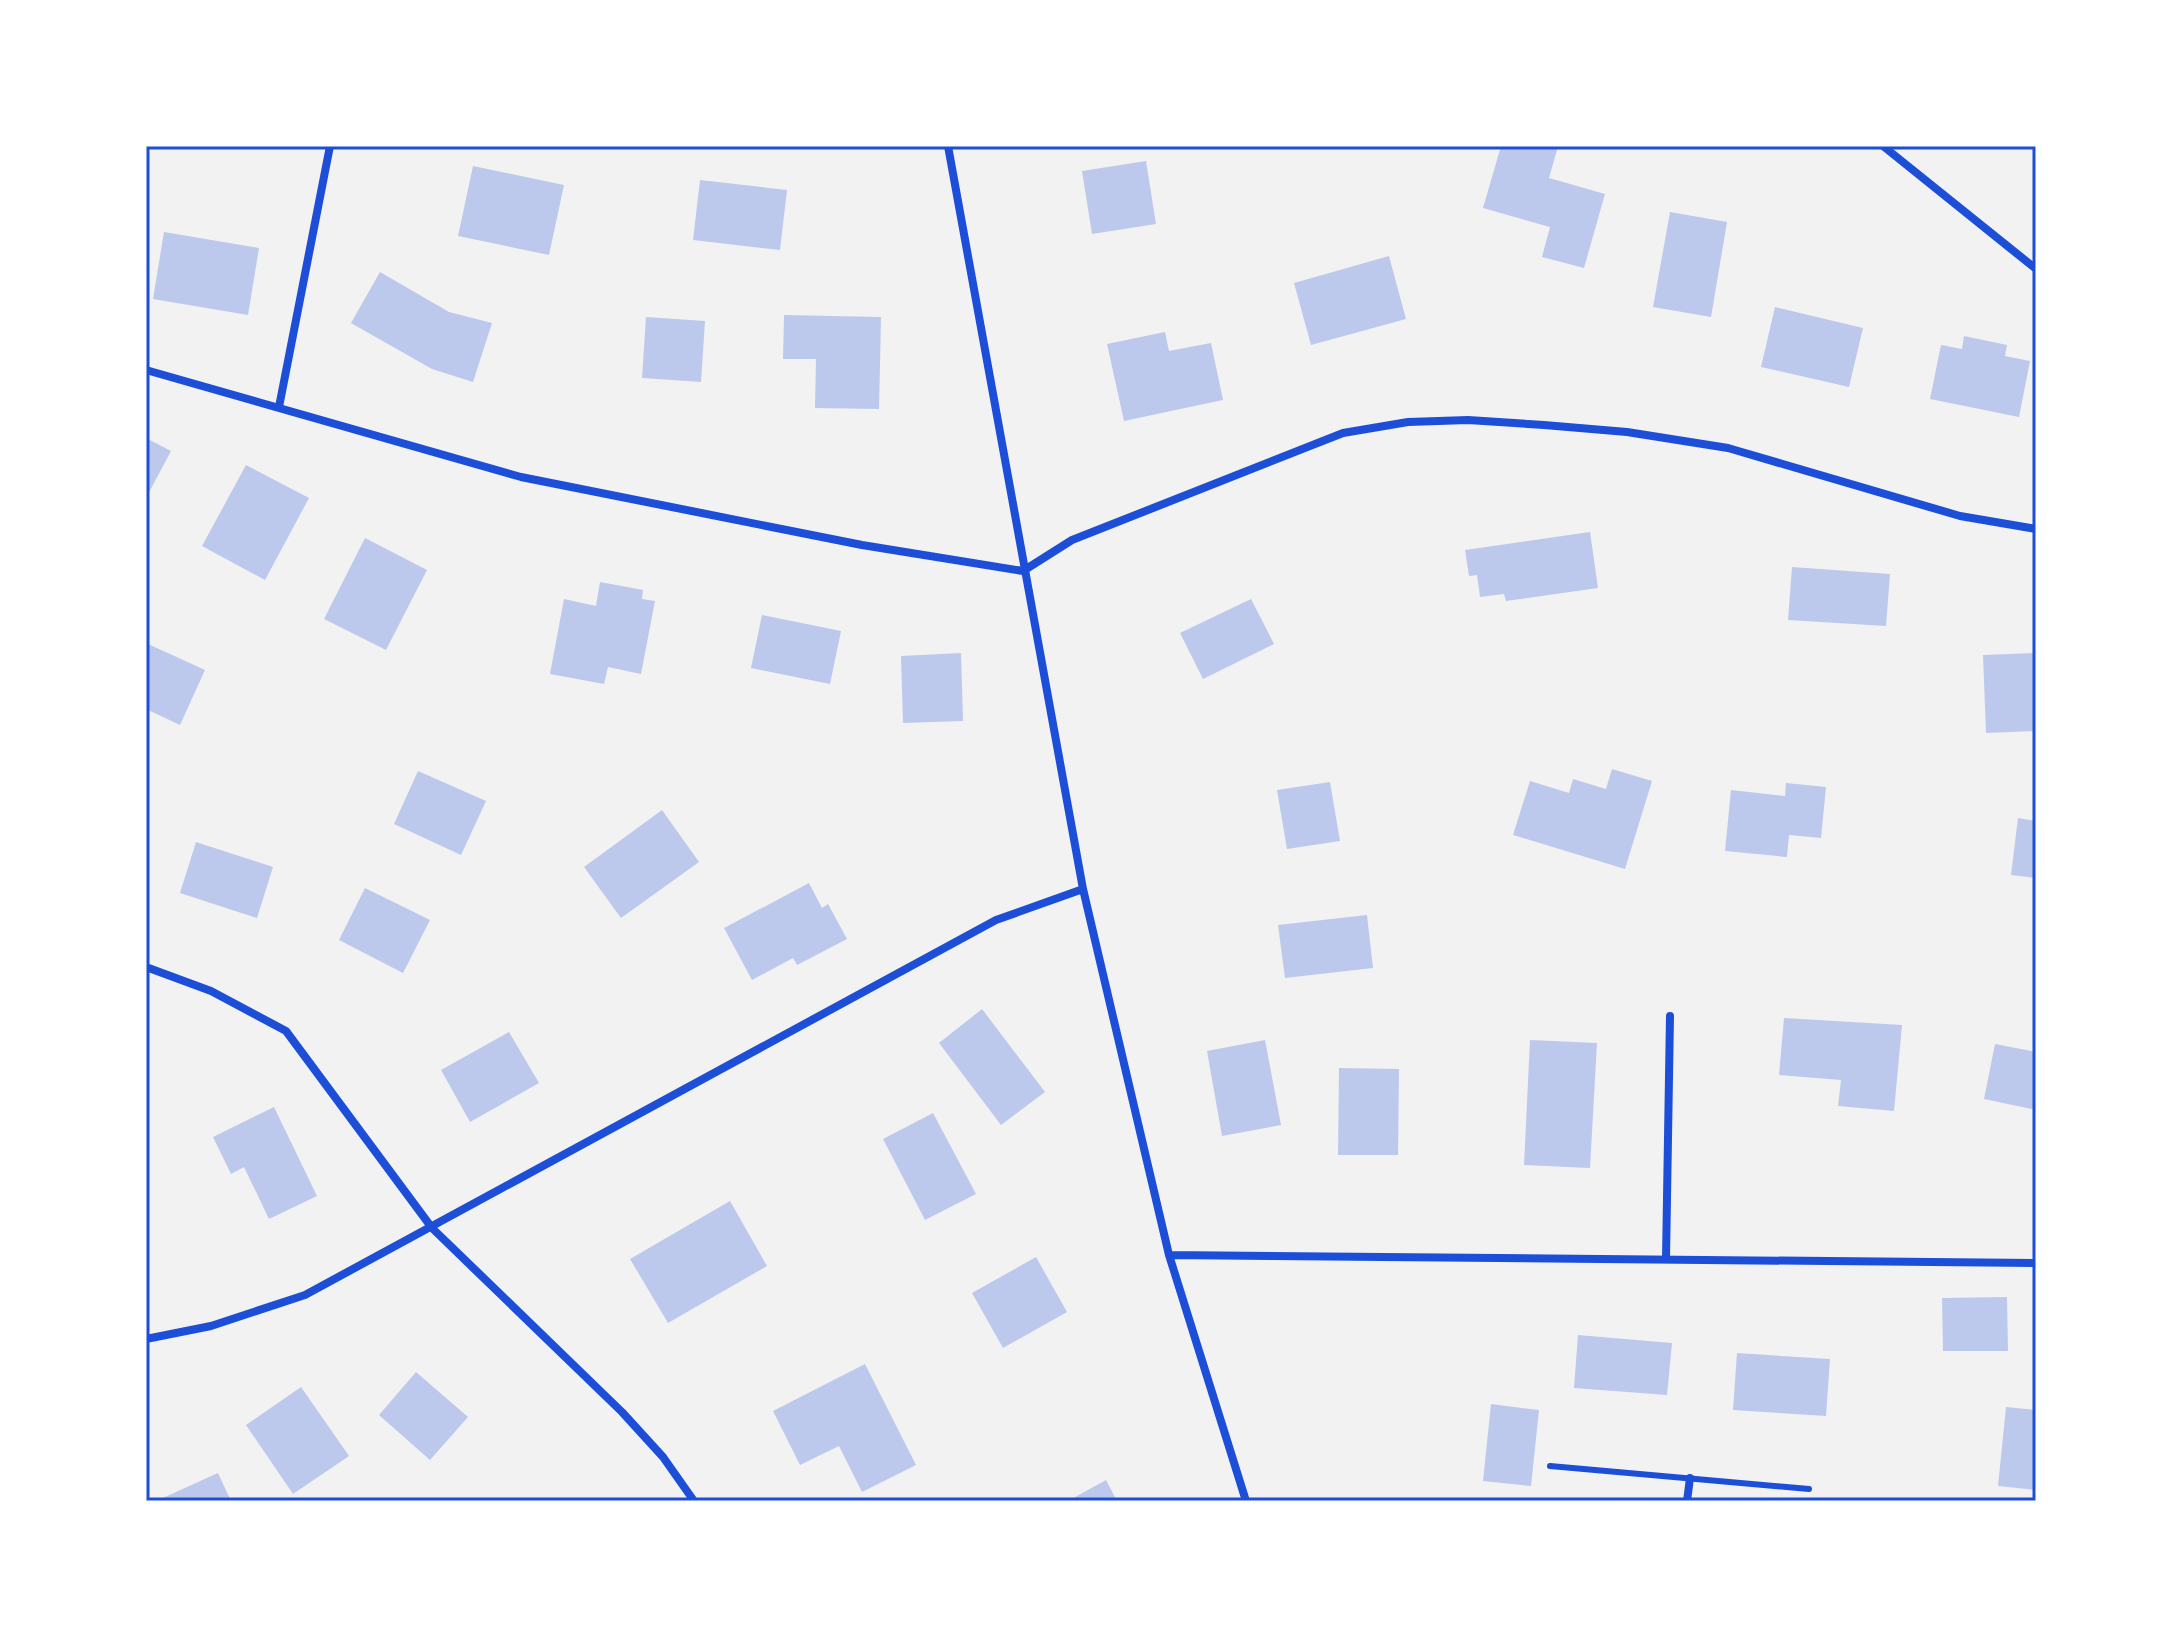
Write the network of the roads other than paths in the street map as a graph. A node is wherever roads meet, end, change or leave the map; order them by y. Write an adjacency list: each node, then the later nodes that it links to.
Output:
1 (330, 146): 6 (street)
2 (948, 146): 8 (street)
3 (1883, 146): 4 (street)
4 (2036, 269)
5 (146, 370): 6 (street)
6 (279, 407): 8 (street)
7 (2036, 529): 8 (street)
8 (1023, 571): 9 (street)
9 (1083, 889): 12 (street); 13 (street)
10 (146, 967): 12 (street)
11 (1670, 1016): 14 (street)
12 (432, 1228): 16 (street); 20 (street)
13 (1169, 1255): 14 (street); 21 (street)
14 (1666, 1259): 15 (street)
15 (2036, 1263)
16 (146, 1339)
17 (1550, 1466): 18 (lane)
18 (1690, 1478): 19 (lane); 22 (street)
19 (1809, 1489)
20 (694, 1501)
21 (1246, 1501)
22 (1687, 1501)

